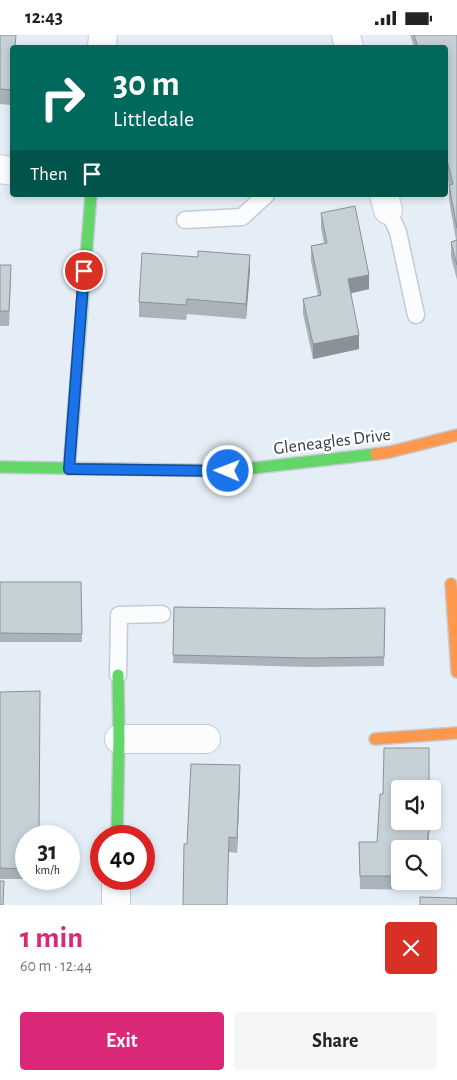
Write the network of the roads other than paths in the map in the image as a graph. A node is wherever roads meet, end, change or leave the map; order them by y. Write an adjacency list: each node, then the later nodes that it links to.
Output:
1 (91, 197): 8 (street)
2 (264, 197): 4 (lane)
3 (386, 203): 5 (lane)
4 (185, 220)
5 (416, 315)
6 (457, 435): 8 (street, Gleneagles Drive)
7 (0, 467): 8 (street, Gleneagles Drive)
8 (69, 469)
9 (451, 585): 11 (street)
10 (162, 614): 12 (lane)
11 (457, 672)
12 (118, 675): 14 (street)
13 (457, 733): 16 (street)
14 (119, 739): 15 (street); 17 (street)
15 (206, 739)
16 (375, 739)
17 (117, 825)
18 (116, 890): 19 (street)
19 (116, 905)

